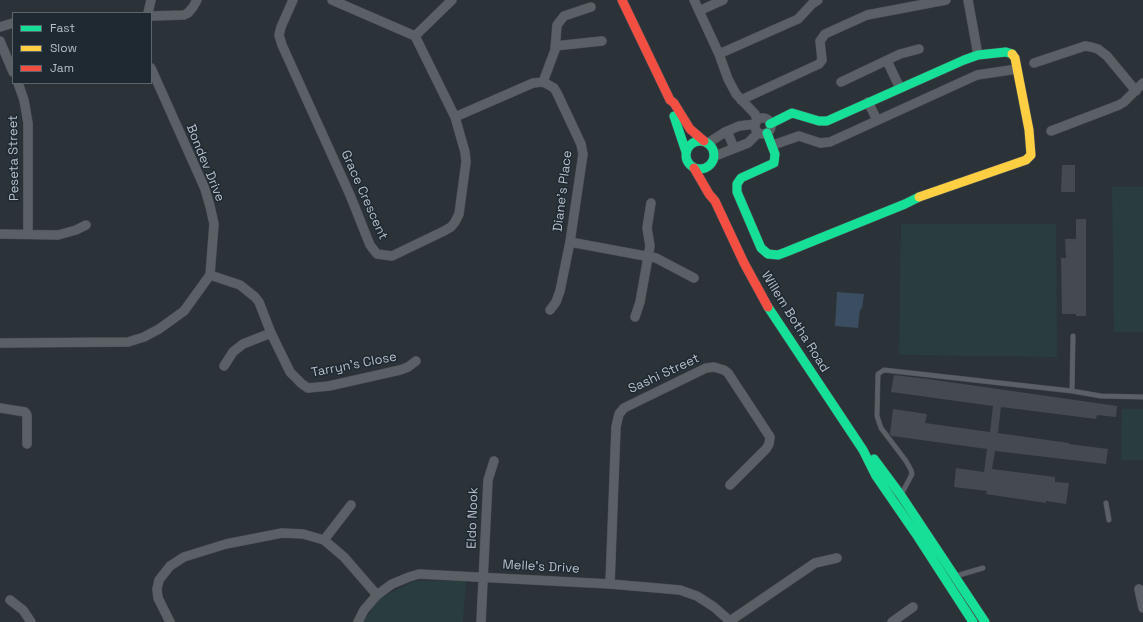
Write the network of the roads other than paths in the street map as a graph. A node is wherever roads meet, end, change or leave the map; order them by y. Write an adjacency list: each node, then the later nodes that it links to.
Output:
1 (151, 0): 14 (street)
2 (197, 0): 15 (street)
3 (293, 0): 39 (street, Grace Crescent)
4 (332, 0): 18 (street)
5 (452, 0): 18 (street)
6 (622, 0): 36 (street)
7 (694, 0): 13 (street)
8 (723, 0): 13 (street)
9 (818, 0): 23 (street)
10 (946, 0): 37 (street)
11 (968, 0): 24 (street)
12 (591, 7): 21 (street)
13 (699, 11): 23 (street)
14 (148, 12)
15 (152, 16)
16 (12, 23): 17 (street)
17 (0, 28)
18 (415, 36): 39 (street, Grace Crescent)
19 (0, 41): 28 (street)
20 (602, 41): 21 (street)
21 (556, 46): 30 (street)
22 (919, 49): 25 (street)
23 (719, 54): 37 (street)
24 (978, 55): 27 (street); 34 (street)
25 (887, 61): 31 (street); 34 (street)
26 (1034, 63): 35 (street)
27 (1017, 69): 40 (street); 46 (street)
28 (12, 70)
29 (152, 70): 59 (street, Bondev Drive)
30 (543, 82): 39 (street); 57 (street, Diane's Place)
31 (841, 82)
32 (1143, 83): 35 (street)
33 (18, 84): 55 (street, Peseta Street)
34 (900, 88): 38 (street)
35 (1136, 91): 44 (street)
36 (670, 100): 45 (street); 48 (street)
37 (741, 100): 41 (street)
38 (868, 102): 40 (street); 42 (street)
39 (455, 117)
40 (877, 120): 46 (street)
41 (757, 126): 42 (street); 42 (street); 43 (street); 47 (street)
42 (769, 128): 46 (street)
43 (727, 131): 45 (street); 47 (street)
44 (1051, 132)
45 (706, 142): 48 (street); 49 (street)
46 (772, 145)
47 (734, 148): 49 (street)
48 (686, 152): 51 (street)
49 (715, 156): 50 (street)
50 (711, 165): 51 (street); 52 (street, Willem Botha Road)
51 (694, 168): 52 (street, Willem Botha Road)
52 (715, 201): 72 (street, Willem Botha Road)
53 (651, 203): 58 (street)
54 (86, 225): 55 (street)
55 (28, 233): 56 (street)
56 (0, 234)
57 (570, 242): 58 (street); 61 (street, Diane's Place)
58 (652, 257): 60 (street); 62 (street)
59 (210, 275): 63 (street, Tarryn's Close); 65 (street)
60 (694, 278)
61 (550, 310)
62 (635, 317)
63 (271, 333): 66 (street, Tarryn's Close); 67 (street)
64 (1073, 336): 68 (lane)
65 (0, 343)
66 (416, 361)
67 (224, 366)
68 (1072, 391): 69 (lane); 75 (lane)
69 (1143, 397)
70 (0, 408): 71 (street)
71 (26, 444)
72 (863, 450): 75 (street, Willem Botha Road); 96 (street, Willem Botha Road)
73 (494, 461): 82 (street, Eldo Nook)
74 (730, 485): 84 (street, Sashi Street)
75 (900, 494): 83 (street, Willem Botha Road)
76 (1106, 503): 78 (lane)
77 (351, 505): 79 (street)
78 (1109, 520)
79 (324, 540): 86 (street); 92 (street)
80 (837, 558): 90 (street)
81 (983, 568): 83 (lane)
82 (484, 577): 84 (street, Melle's Drive); 86 (street, Melle's Drive); 94 (street, Eldo Nook)
83 (954, 577): 97 (street, Willem Botha Road)
84 (610, 584): 90 (street, Melle's Drive)
85 (1139, 588): 89 (street)
86 (377, 595): 93 (street, Melle's Drive)
87 (10, 600): 91 (street)
88 (913, 608): 95 (street)
89 (1143, 608)
90 (731, 621)
91 (31, 622)
92 (170, 622)
93 (358, 622)
94 (482, 622)
95 (892, 622)
96 (973, 622)
97 (985, 622)

